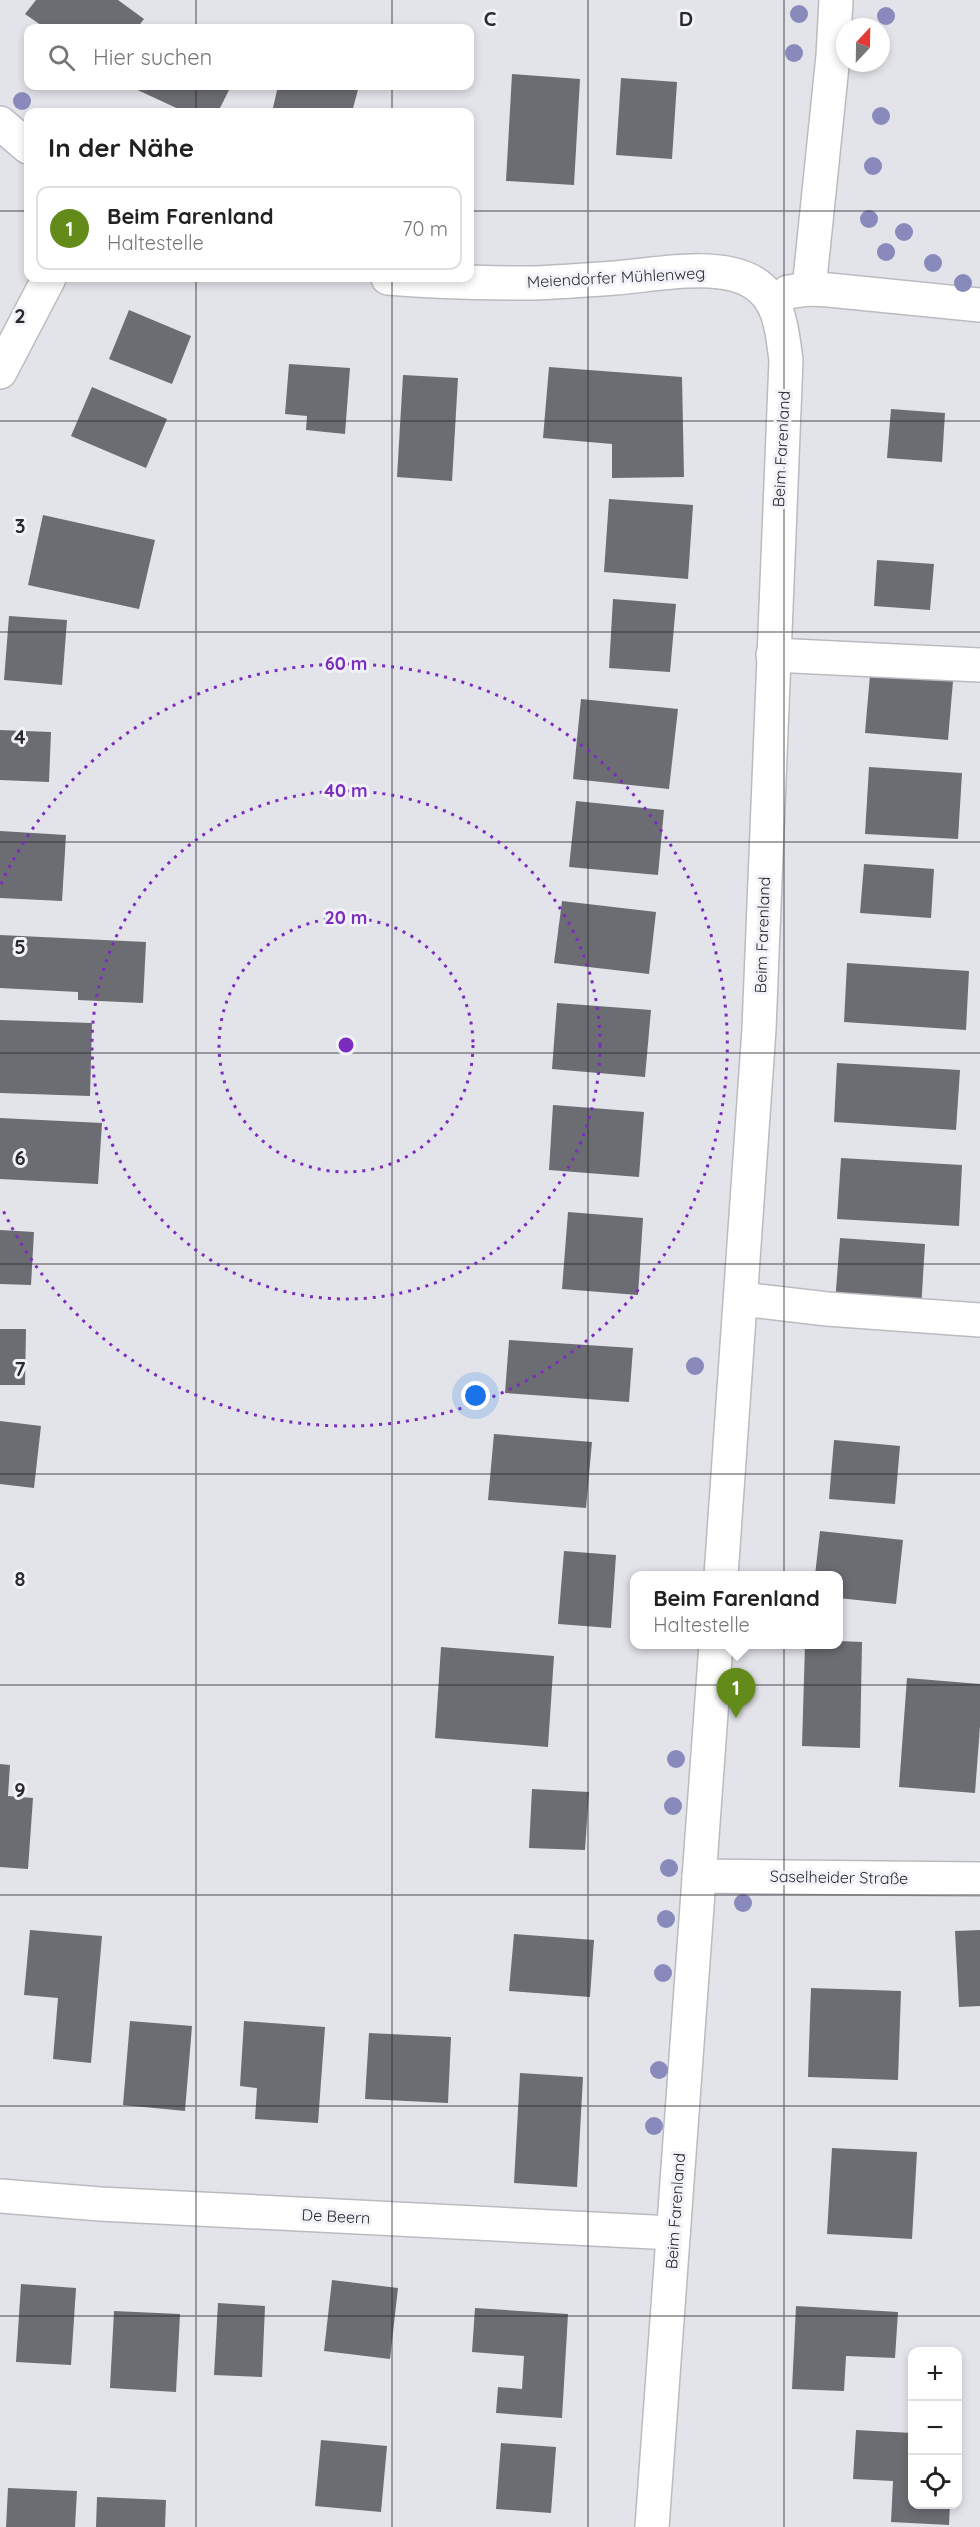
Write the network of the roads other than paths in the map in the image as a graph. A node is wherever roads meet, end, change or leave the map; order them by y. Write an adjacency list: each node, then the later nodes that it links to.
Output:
1 (836, 0): 6 (street)
2 (0, 123): 3 (street)
3 (24, 144)
4 (47, 282): 9 (street)
5 (474, 282): 7 (street, Meiendorfer Mühlenweg)
6 (809, 289): 7 (street); 8 (street)
7 (768, 296): 10 (street, Beim Farenland)
8 (980, 305)
9 (0, 372)
10 (773, 655): 11 (street); 12 (street, Beim Farenland)
11 (980, 665)
12 (741, 1299): 13 (street); 14 (street, Beim Farenland)
13 (980, 1320)
14 (721, 1571)
15 (716, 1649): 16 (street, Beim Farenland)
16 (699, 1875): 17 (street, Saselheider Straße); 19 (street, Beim Farenland)
17 (980, 1879)
18 (0, 2196): 19 (street, De Beern)
19 (673, 2233): 20 (street, Beim Farenland)
20 (652, 2527)

